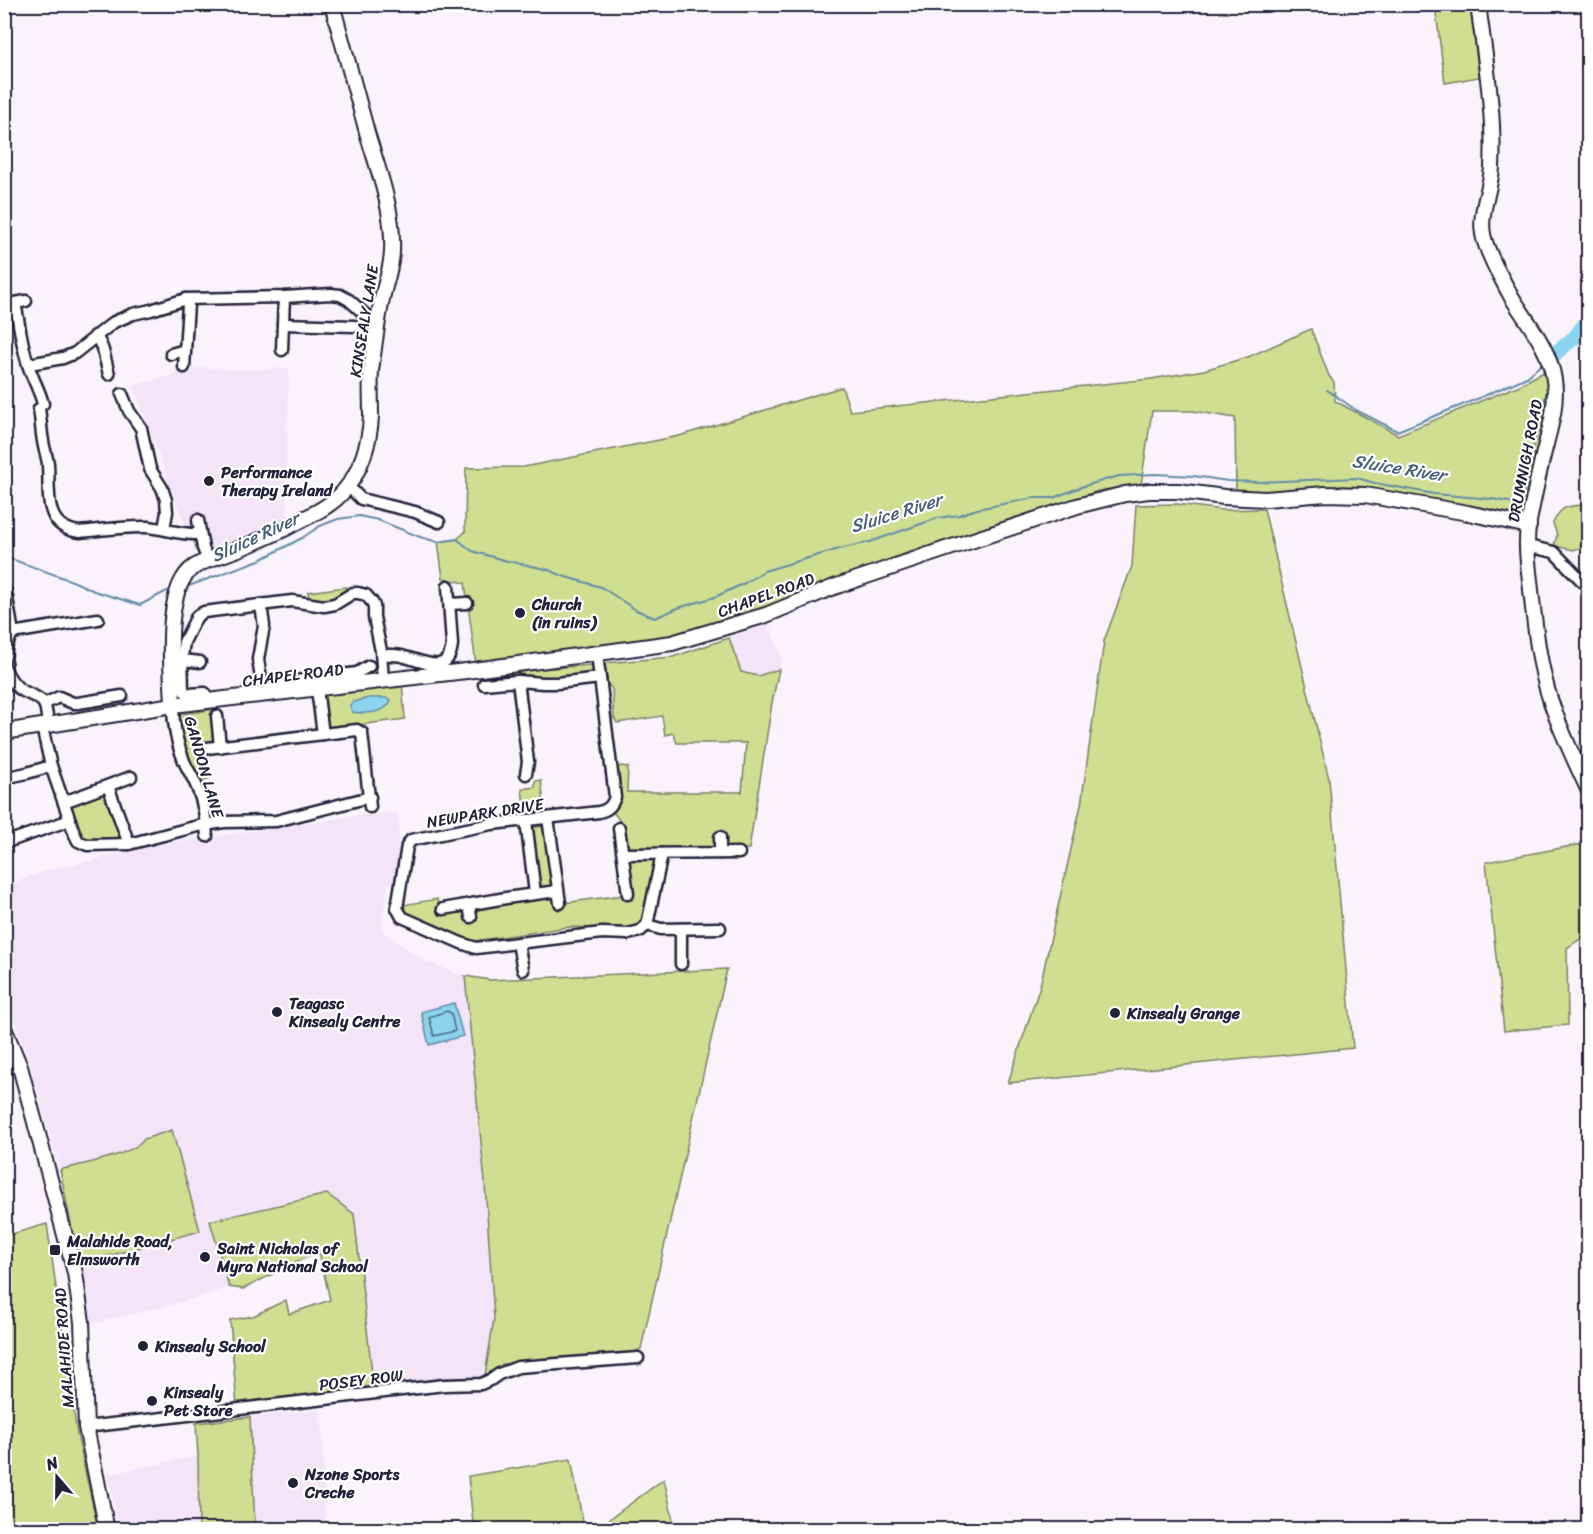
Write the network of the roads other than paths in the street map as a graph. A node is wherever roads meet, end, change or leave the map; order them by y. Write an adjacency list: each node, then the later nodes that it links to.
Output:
1 (332, 4): 6 (street, KINSEALY LANE)
2 (1478, 4): 20 (street, DRUMNIGH ROAD)
3 (289, 297): 4 (street); 6 (street); 7 (street)
4 (186, 299): 9 (street); 10 (street)
5 (15, 303): 13 (street)
6 (378, 319): 17 (street, KINSEALY LANE)
7 (283, 324): 8 (street); 11 (street)
8 (355, 326)
9 (95, 336): 13 (street); 15 (street)
10 (185, 350): 12 (street); 14 (street)
11 (282, 350)
12 (171, 354)
13 (29, 364): 21 (street)
14 (184, 367)
15 (109, 374)
16 (121, 394): 21 (street)
17 (348, 486): 19 (street); 24 (street, KINSEALY LANE)
18 (198, 520): 22 (street)
19 (439, 522)
20 (1528, 526): 23 (street, DRUMNIGH ROAD); 34 (street, CHAPEL ROAD)
21 (164, 530): 22 (street)
22 (200, 534): 24 (street)
23 (1527, 546): 26 (street); 62 (street, DRUMNIGH ROAD)
24 (208, 561): 50 (street, KINSEALY LANE)
25 (448, 586): 29 (street)
26 (1588, 587)
27 (6, 592): 32 (street)
28 (466, 603): 29 (street)
29 (450, 604): 33 (street)
30 (261, 605): 33 (street); 36 (street); 41 (street)
31 (98, 619): 32 (street)
32 (12, 633): 35 (street)
33 (382, 654): 42 (street)
34 (597, 654): 40 (street, NEWPARK DRIVE); 42 (street, CHAPEL ROAD)
35 (4, 660)
36 (182, 660): 37 (street); 47 (street)
37 (200, 662)
38 (4, 666): 49 (street)
39 (369, 666): 41 (street)
40 (600, 678): 43 (street); 64 (street, NEWPARK DRIVE)
41 (261, 681): 46 (street)
42 (383, 681): 45 (street, CHAPEL ROAD)
43 (518, 681): 44 (street); 58 (street)
44 (484, 684)
45 (317, 689): 50 (street, CHAPEL ROAD); 54 (street)
46 (239, 691)
47 (205, 693)
48 (122, 696): 49 (street)
49 (44, 704): 52 (street)
50 (173, 705): 52 (street, CHAPEL ROAD); 68 (street, GANDON LANE)
51 (217, 716): 55 (street)
52 (45, 726): 53 (street, CHAPEL ROAD); 57 (street)
53 (4, 732)
54 (323, 734): 55 (street); 68 (street)
55 (220, 747): 56 (street)
56 (207, 748)
57 (51, 766): 60 (street); 63 (street)
58 (526, 774)
59 (131, 777): 61 (street)
60 (4, 778)
61 (108, 786): 63 (street); 71 (street)
62 (1588, 789)
63 (64, 802): 65 (street)
64 (548, 818): 66 (street, NEWPARK DRIVE); 76 (street)
65 (70, 820): 70 (street); 71 (street)
66 (526, 821): 77 (street); 86 (street, NEWPARK DRIVE)
67 (619, 828): 74 (street)
68 (207, 831): 71 (street)
69 (720, 837): 72 (street)
70 (4, 843)
71 (129, 844)
72 (720, 853): 73 (street); 75 (street)
73 (739, 853)
74 (623, 854): 75 (street); 78 (street)
75 (662, 854): 83 (street)
76 (557, 891): 77 (street); 79 (street)
77 (535, 893): 80 (street)
78 (628, 894)
79 (560, 903)
80 (469, 904): 81 (street); 82 (street)
81 (443, 909)
82 (471, 917)
83 (647, 925): 85 (street); 86 (street, NEWPARK DRIVE)
84 (720, 928): 85 (street)
85 (681, 929): 87 (street)
86 (518, 943): 88 (street)
87 (681, 964)
88 (523, 970)
89 (4, 1028): 91 (street, MALAHIDE ROAD)
90 (638, 1358): 91 (street, POSEY ROW)
91 (86, 1427): 92 (street, MALAHIDE ROAD)
92 (107, 1530)

